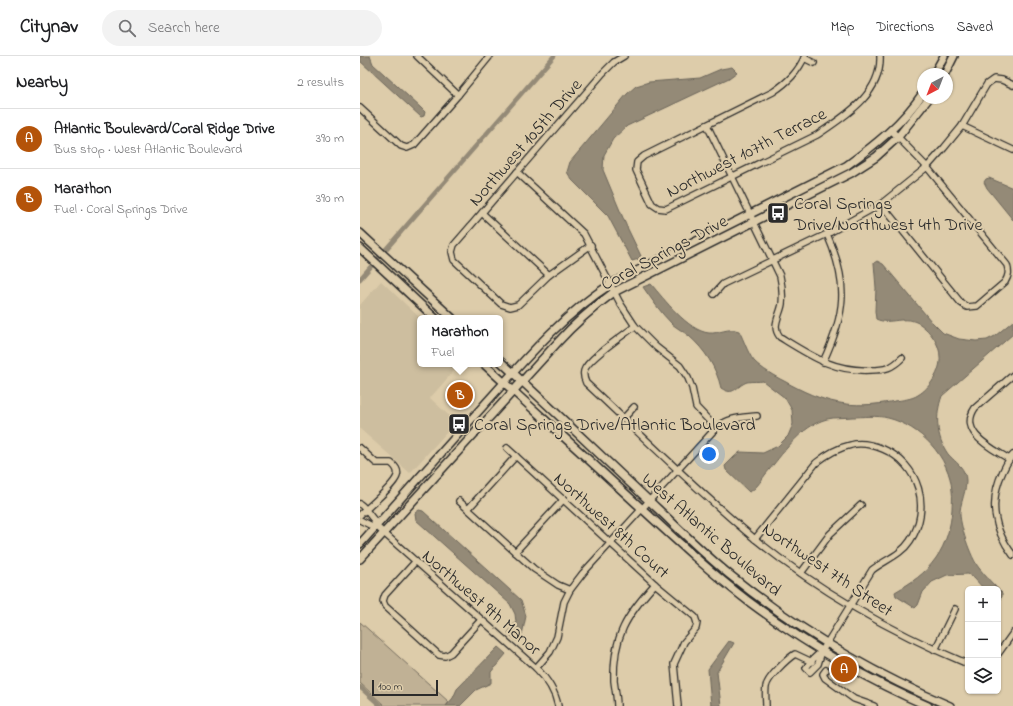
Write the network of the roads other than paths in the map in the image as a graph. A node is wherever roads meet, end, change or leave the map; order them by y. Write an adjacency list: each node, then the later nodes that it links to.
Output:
1 (417, 56): 12 (street)
2 (490, 56): 12 (street)
3 (624, 56): 22 (street, Northwest 105th Drive)
4 (880, 56): 23 (street, Northwest 107th Terrace)
5 (944, 56): 9 (main road)
6 (954, 56): 10 (main road)
7 (805, 57): 8 (street); 16 (street)
8 (814, 63)
9 (937, 68)
10 (948, 68)
11 (1013, 85): 17 (street)
12 (458, 95): 15 (street)
13 (917, 101): 18 (main road, Coral Springs Drive)
14 (924, 104): 19 (main road, Coral Springs Drive)
15 (360, 108)
16 (707, 125): 23 (street); 23 (street, Northwest 107th Terrace)
17 (962, 126): 20 (street); 21 (street)
18 (891, 130): 19 (street); 26 (main road, Coral Springs Drive)
19 (898, 137): 21 (street); 27 (main road, Coral Springs Drive)
20 (1013, 150)
21 (927, 167): 24 (street); 24 (street)
22 (517, 172): 25 (street, Northwest 105th Drive); 30 (street)
23 (732, 177): 26 (street)
24 (881, 204): 29 (street)
25 (482, 213): 33 (street); 33 (street, Northwest 105th Drive)
26 (751, 214): 27 (street); 34 (main road, Coral Springs Drive)
27 (755, 222): 32 (street); 35 (main road, Coral Springs Drive)
28 (360, 233): 38 (main road)
29 (827, 234): 32 (street); 41 (street)
30 (591, 245): 33 (street); 34 (street)
31 (360, 248): 37 (main road)
32 (773, 259): 36 (street); 41 (street)
33 (549, 275)
34 (611, 284): 35 (street); 44 (main road, Coral Springs Drive)
35 (614, 292): 39 (street); 46 (main road, Coral Springs Drive)
36 (714, 294)
37 (432, 315)
38 (449, 315)
39 (635, 326): 51 (street, Northwest 7th Street); 52 (street)
40 (902, 358): 41 (street)
41 (823, 362)
42 (503, 364): 44 (main road, West Atlantic Boulevard)
43 (487, 367): 47 (main road, West Atlantic Boulevard)
44 (513, 373): 46 (main road, West Atlantic Boulevard); 47 (main road, Coral Springs Drive)
45 (1013, 375): 56 (street)
46 (521, 381): 48 (main road, Coral Springs Drive); 60 (main road, West Atlantic Boulevard)
47 (504, 382): 48 (main road, West Atlantic Boulevard); 68 (main road, Coral Springs Drive)
48 (513, 390): 64 (main road, West Atlantic Boulevard); 69 (main road, Coral Springs Drive)
49 (634, 406): 51 (street)
50 (757, 416): 52 (street)
51 (624, 418): 57 (street, Northwest 7th Street)
52 (716, 428): 57 (street)
53 (360, 448): 65 (street)
54 (507, 448): 55 (street, Northwest 8th Court)
55 (516, 456): 58 (street, Northwest 8th Court); 63 (street)
56 (1011, 457): 74 (street)
57 (678, 470): 60 (street); 70 (street, Northwest 7th Street)
58 (564, 499): 71 (street, Northwest 8th Court); 73 (street)
59 (459, 501): 63 (street)
60 (649, 501): 64 (street); 84 (main road, West Atlantic Boulevard)
61 (360, 504): 65 (street)
62 (861, 505): 77 (street)
63 (468, 509): 73 (street)
64 (642, 509): 71 (street); 87 (main road, West Atlantic Boulevard)
65 (366, 510): 66 (street); 68 (street)
66 (360, 515)
67 (360, 520): 68 (street)
68 (376, 526): 69 (street, Northwest 9th Manor); 72 (main road, Coral Springs Drive)
69 (383, 533): 75 (main road, Coral Springs Drive); 76 (street, Northwest 9th Manor)
70 (755, 539): 77 (street, Northwest 7th Street); 80 (street)
71 (611, 543): 78 (street, Northwest 8th Court); 79 (street)
72 (360, 544)
73 (515, 552): 79 (street)
74 (1013, 554)
75 (360, 559)
76 (415, 562): 82 (street, Northwest 9th Manor); 82 (street)
77 (801, 573): 80 (street, Northwest 7th Street)
78 (655, 584): 94 (street); 95 (street, Northwest 8th Court)
79 (570, 590): 91 (street)
80 (850, 606): 84 (street); 85 (street, Northwest 7th Street)
81 (955, 609): 85 (street)
82 (481, 620): 91 (street, Northwest 9th Manor)
83 (1013, 633): 86 (street)
84 (826, 644): 87 (street); 99 (main road, West Atlantic Boulevard)
85 (935, 650): 89 (street, Northwest 7th Street)
86 (1001, 650)
87 (822, 651): 88 (street); 90 (street); 98 (main road, West Atlantic Boulevard)
88 (811, 661): 90 (street); 90 (street); 96 (street)
89 (965, 663)
90 (818, 664)
91 (536, 668): 93 (street, Northwest 9th Manor)
92 (826, 670): 97 (street)
93 (558, 706)
94 (617, 706)
95 (678, 706)
96 (766, 706)
97 (874, 706)
98 (928, 706)
99 (950, 706)

